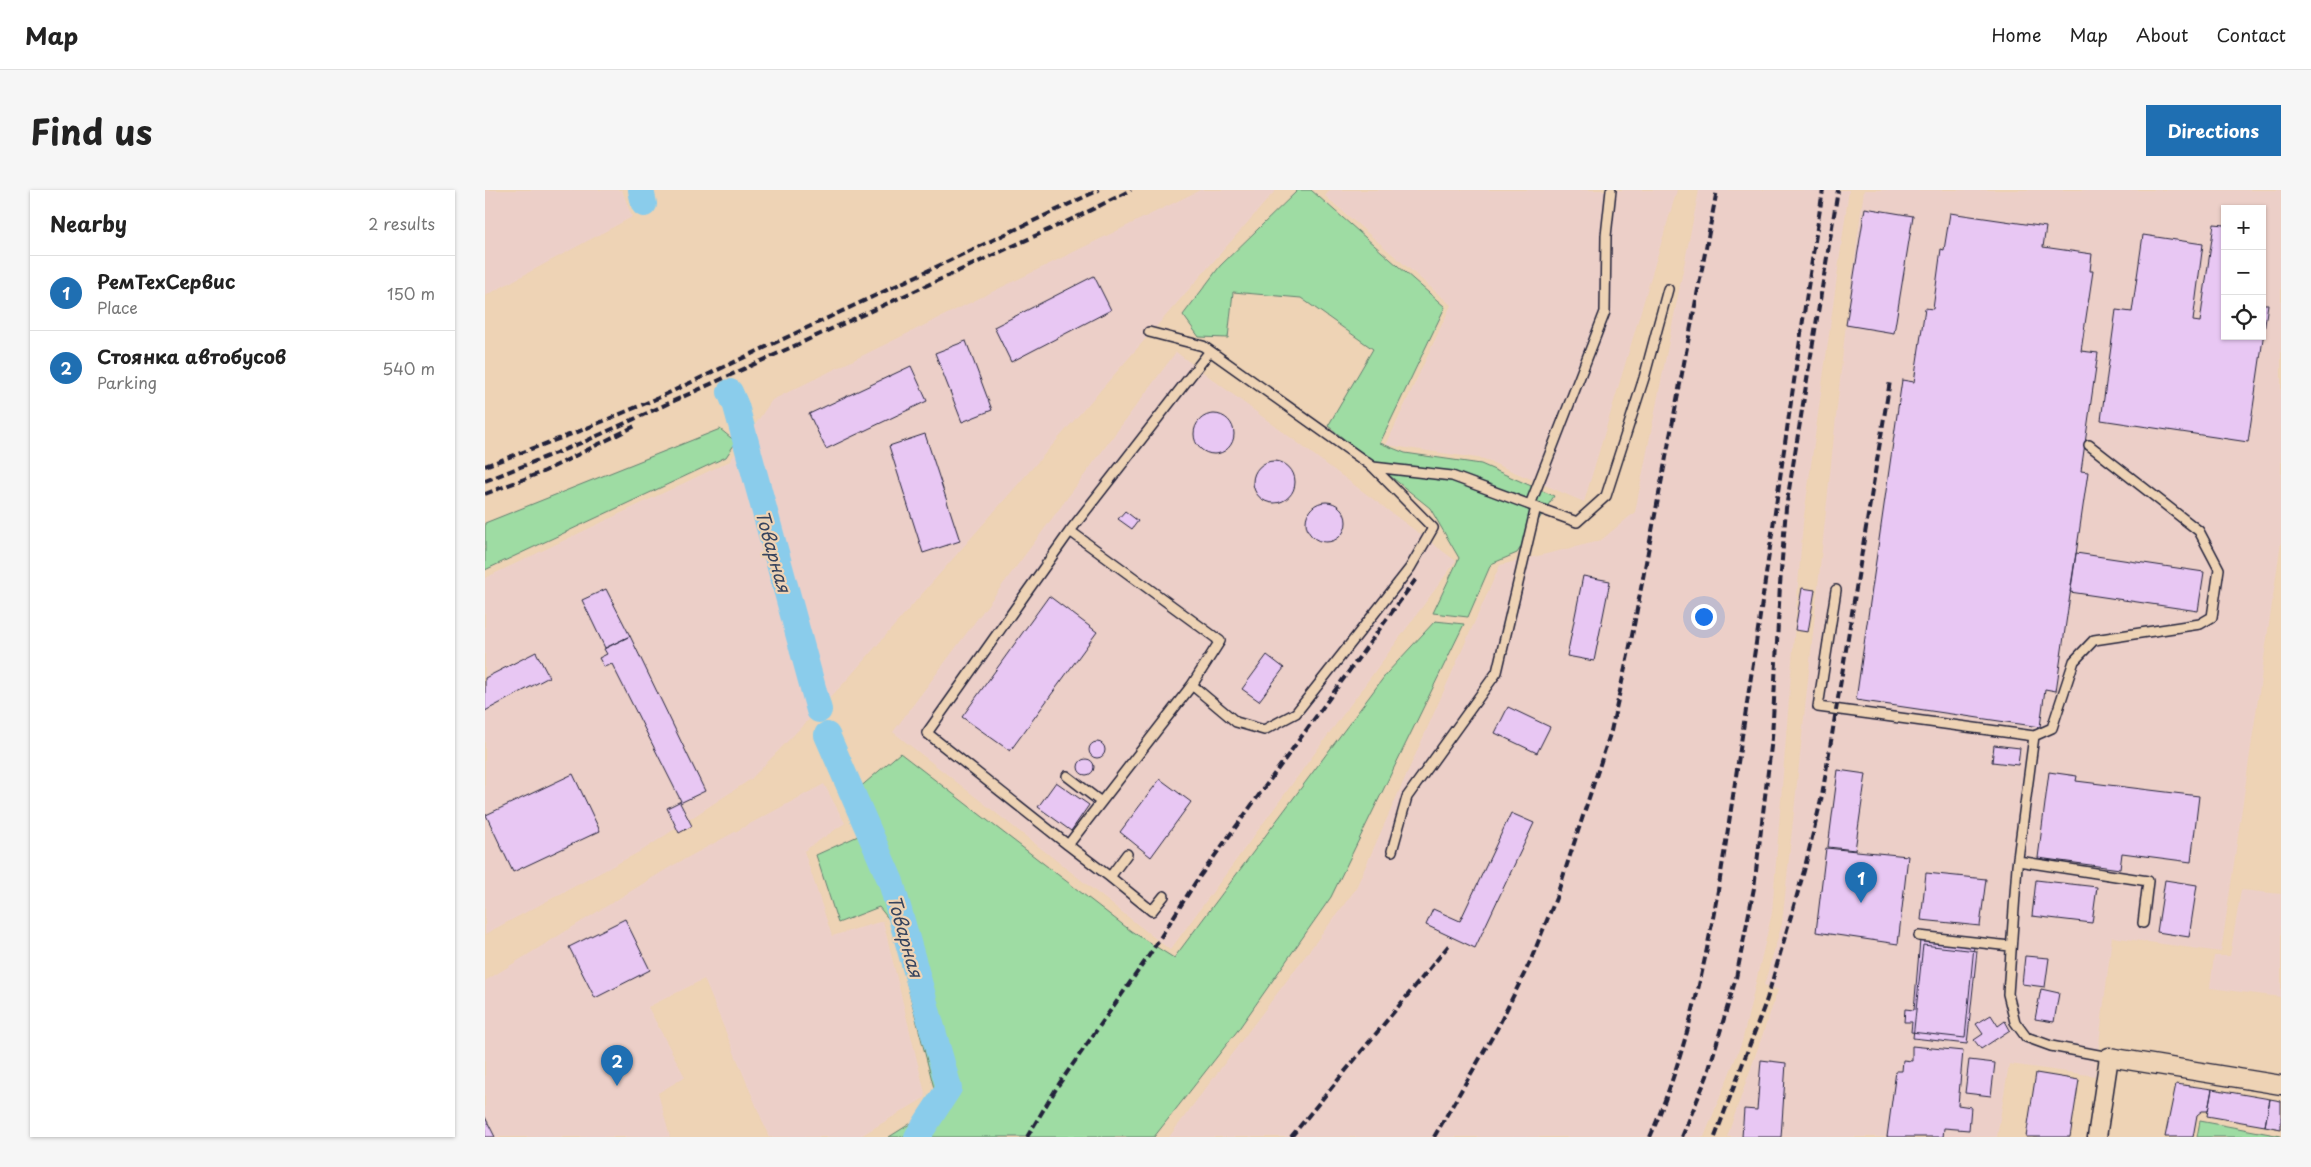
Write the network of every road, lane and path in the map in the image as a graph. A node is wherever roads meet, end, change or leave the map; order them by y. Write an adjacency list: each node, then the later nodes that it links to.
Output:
1 (1611, 190): 7 (lane)
2 (1669, 289): 7 (lane)
3 (1149, 332): 4 (lane)
4 (1210, 351): 6 (lane); 8 (lane)
5 (2089, 445): 11 (lane)
6 (1373, 467): 7 (lane); 10 (lane)
7 (1533, 506): 15 (lane)
8 (1070, 531): 10 (lane); 14 (lane)
9 (1836, 590): 11 (lane)
10 (1191, 685): 13 (lane)
11 (2034, 736): 17 (lane)
12 (1067, 776): 13 (lane)
13 (1101, 802): 14 (lane)
14 (1068, 845): 18 (lane)
15 (1392, 851)
16 (1127, 854): 18 (lane)
17 (2018, 861): 20 (lane); 22 (lane)
18 (1110, 877): 19 (lane)
19 (1163, 896)
20 (2143, 923)
21 (1919, 936): 22 (lane)
22 (2010, 946): 23 (lane)
23 (2109, 1057): 24 (street); 25 (street)
24 (2281, 1085)
25 (2097, 1137)

